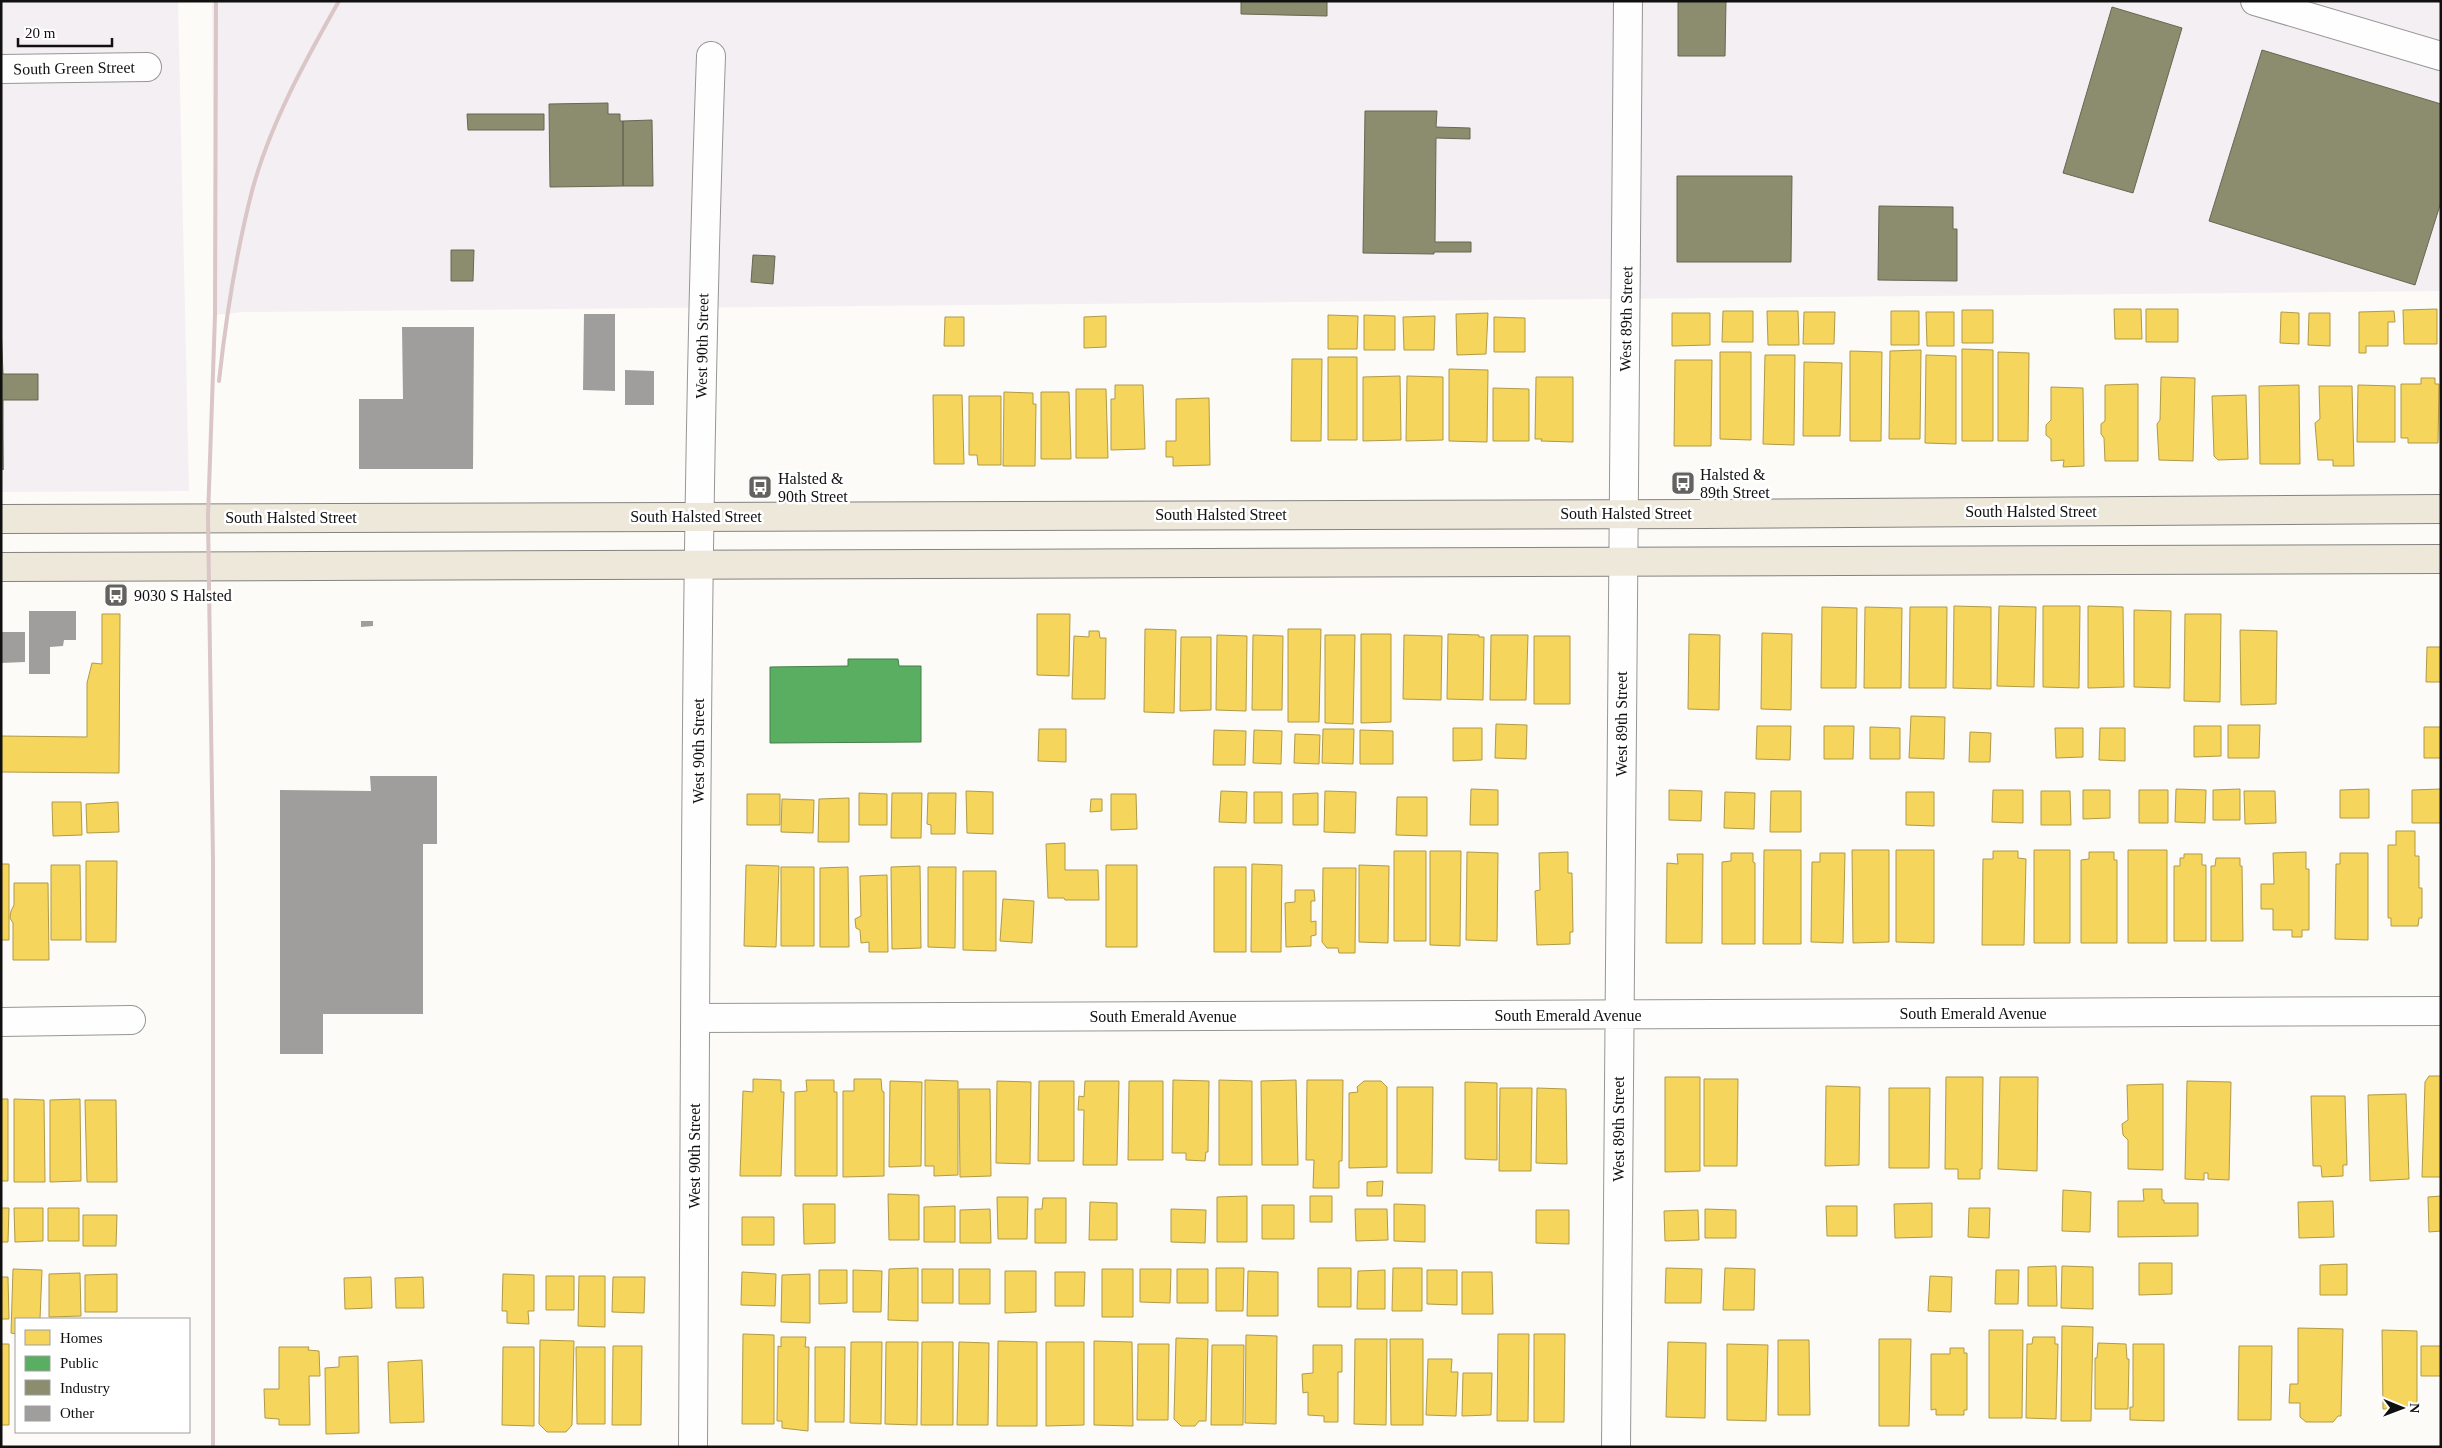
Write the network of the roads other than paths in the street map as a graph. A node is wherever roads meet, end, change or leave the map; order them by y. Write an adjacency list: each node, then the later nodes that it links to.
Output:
1 (1628, 1): 8 (street, West 89th Street)
2 (2255, 1): 4 (street)
3 (710, 56): 9 (street, West 90th Street)
4 (2441, 56)
5 (147, 67): 6 (street, South Green Street)
6 (1, 69)
7 (2441, 508): 8 (main road, South Halsted Street)
8 (1624, 513): 9 (main road, South Halsted Street); 12 (street, West 89th Street)
9 (699, 516): 10 (main road, South Halsted Street); 13 (street, West 90th Street)
10 (1, 519)
11 (2441, 559): 12 (main road)
12 (1623, 562): 13 (main road); 16 (street, West 89th Street)
13 (699, 565): 14 (main road); 17 (street, West 90th Street)
14 (1, 567)
15 (2441, 1011): 16 (street, South Emerald Avenue)
16 (1620, 1014): 17 (street, South Emerald Avenue); 21 (street, West 89th Street)
17 (696, 1018): 20 (street, West 90th Street)
18 (131, 1020): 19 (street)
19 (1, 1022)
20 (692, 1447)
21 (1616, 1447)

